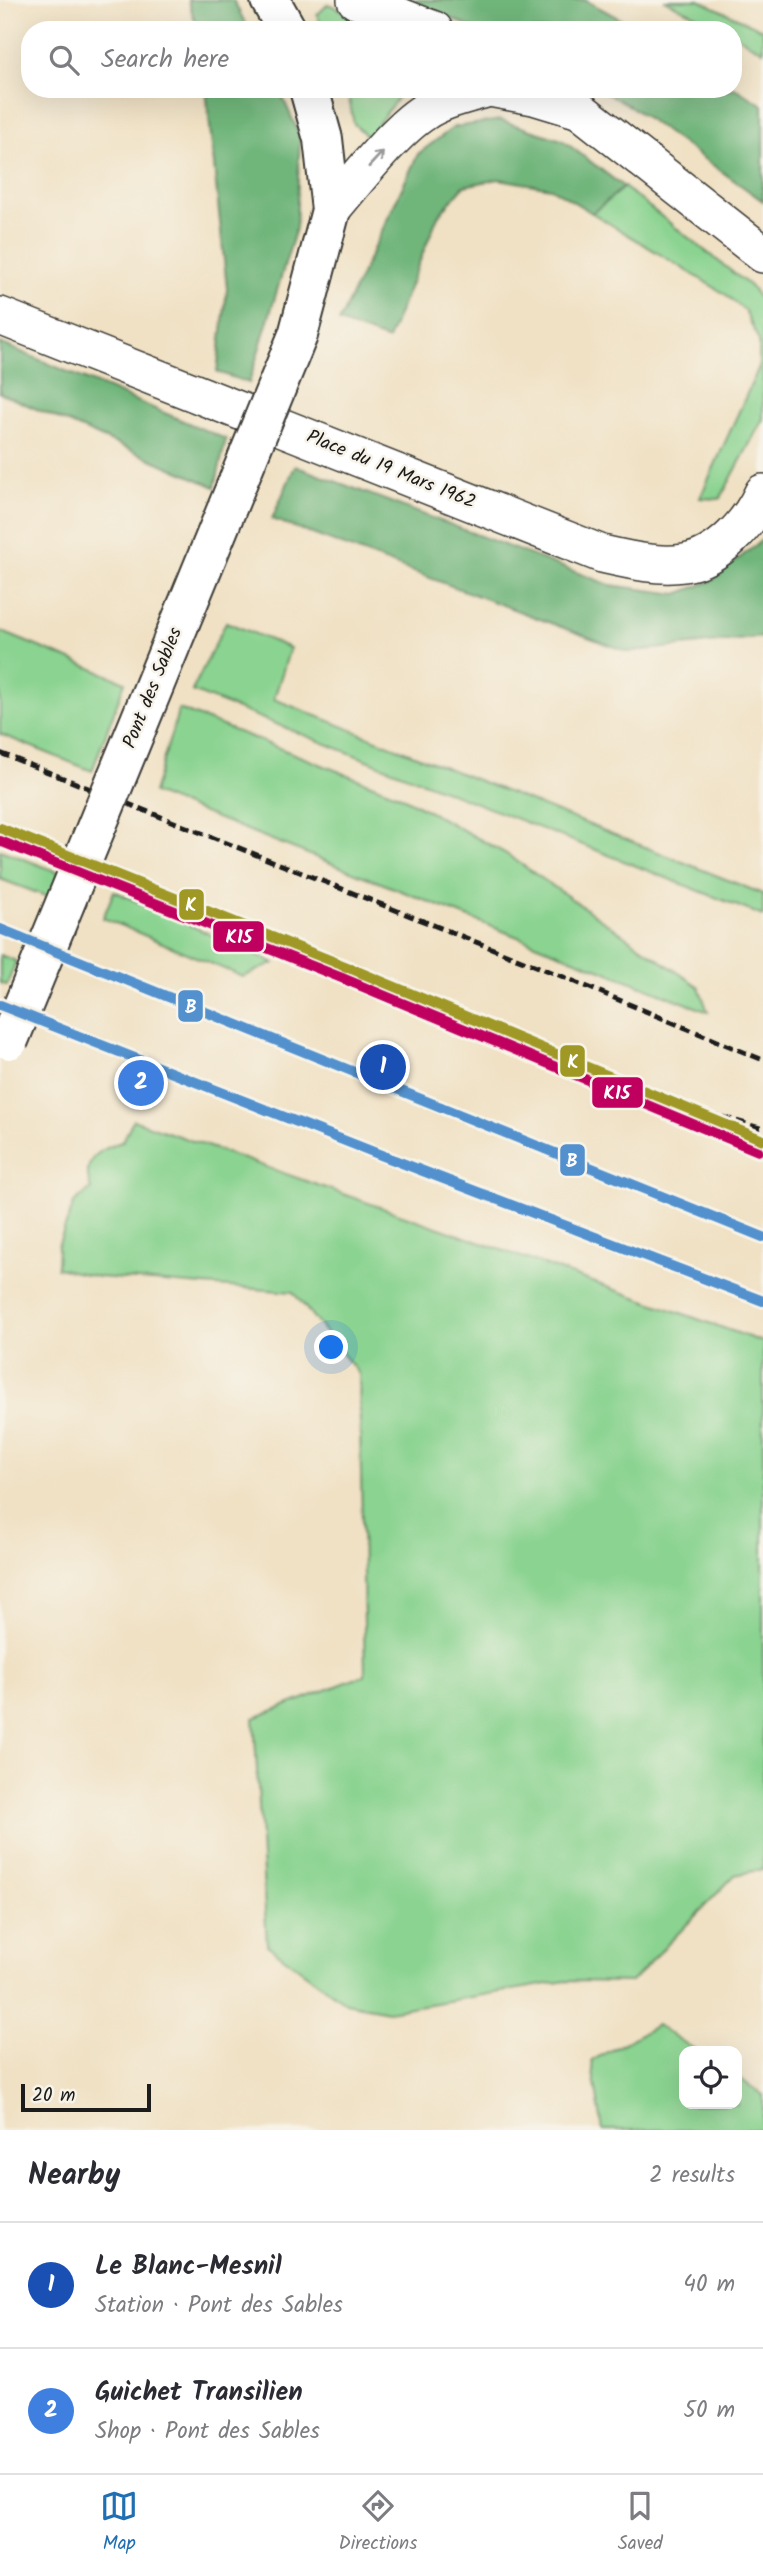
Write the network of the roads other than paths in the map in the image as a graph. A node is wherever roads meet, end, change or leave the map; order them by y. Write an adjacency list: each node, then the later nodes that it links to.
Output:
1 (270, 0): 3 (main road)
2 (356, 0): 4 (street)
3 (283, 21)
4 (411, 21)
5 (312, 98): 8 (main road)
6 (454, 98): 8 (street, one-way to 6)
7 (567, 100): 9 (street)
8 (331, 210): 12 (main road, Pont des Sables, bridge)
9 (763, 254)
10 (0, 316): 11 (street, Place du 19 Mars 1962)
11 (763, 493)
12 (5, 1051)

